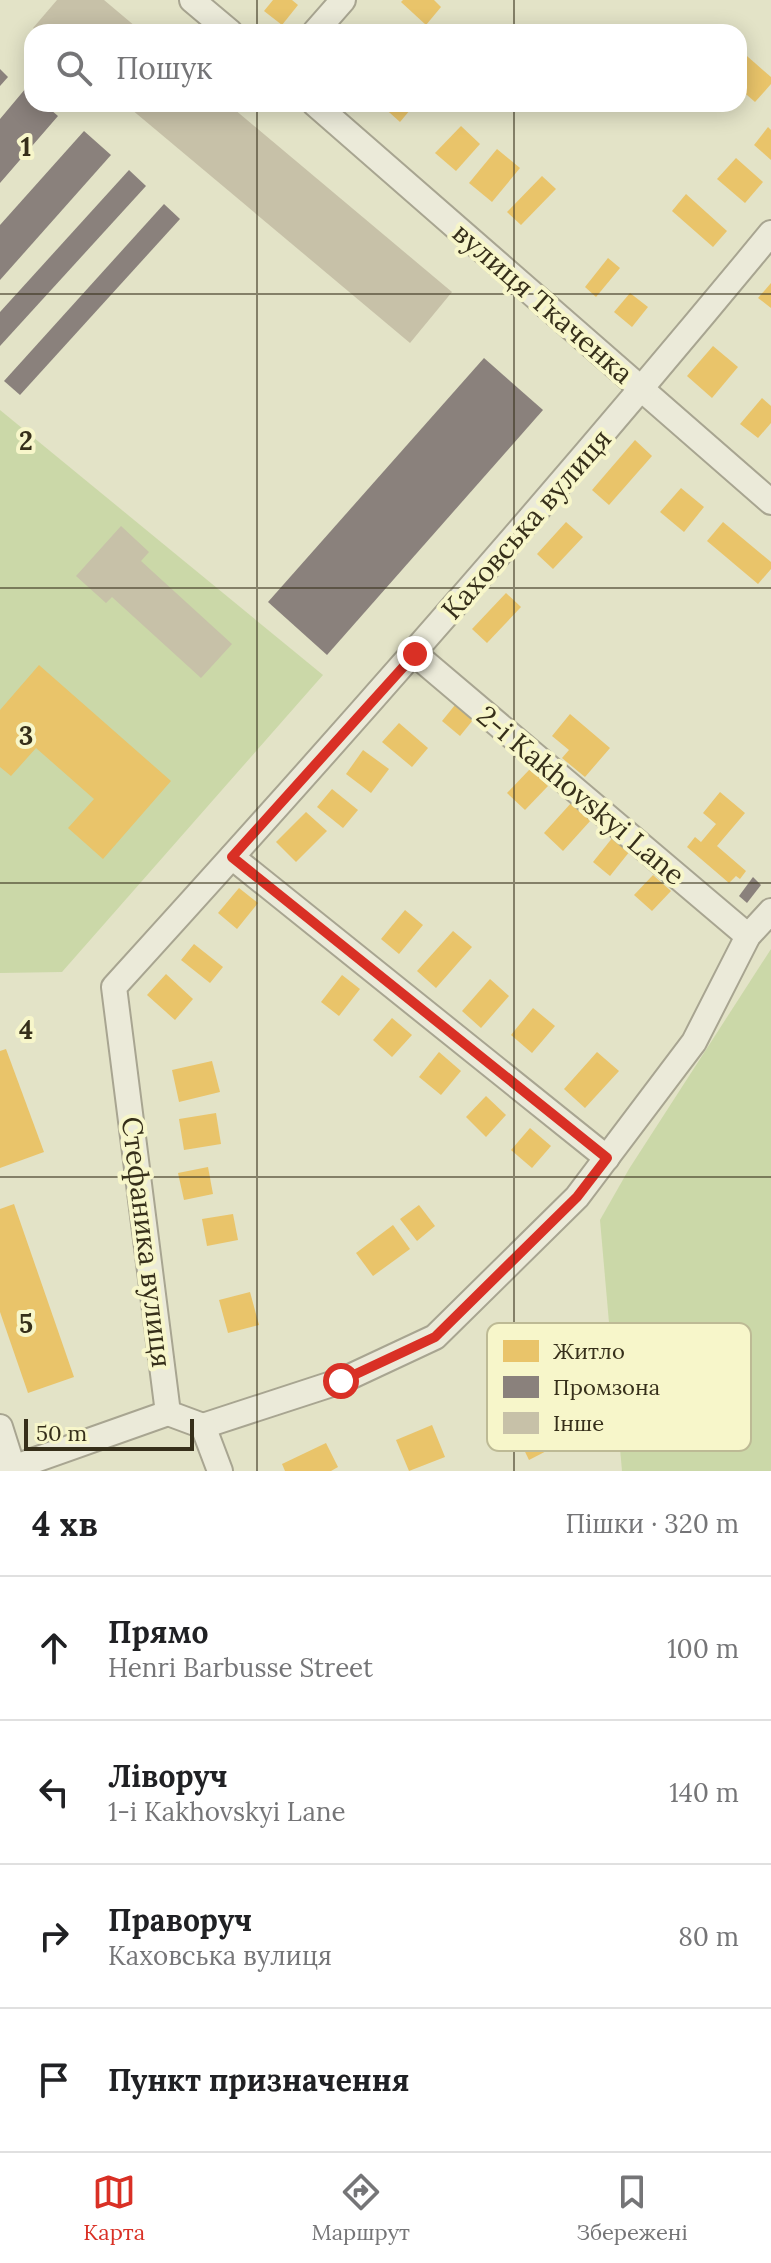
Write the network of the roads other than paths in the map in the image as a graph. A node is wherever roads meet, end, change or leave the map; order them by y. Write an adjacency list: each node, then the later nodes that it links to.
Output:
1 (192, 0): 3 (street)
2 (343, 0): 4 (street)
3 (220, 24)
4 (322, 24)
5 (324, 112): 7 (street, вулиця Ткаченка)
6 (771, 233): 7 (street, Каховська вулиця)
7 (642, 389): 8 (street, вулиця Ткаченка); 9 (street, Каховська вулиця)
8 (771, 502)
9 (415, 654): 10 (street, Каховська вулиця); 12 (street, 2-i Kakhovskyi Lane)
10 (232, 857): 13 (street, Каховська вулиця); 14 (street)
11 (771, 911): 12 (street)
12 (748, 936): 14 (street)
13 (114, 987): 15 (street, Стефаника вулиця)
14 (607, 1158): 16 (street)
15 (168, 1413): 16 (street); 18 (street)
16 (203, 1426): 19 (street)
17 (0, 1427): 18 (street)
18 (9, 1469)
19 (220, 1471)

